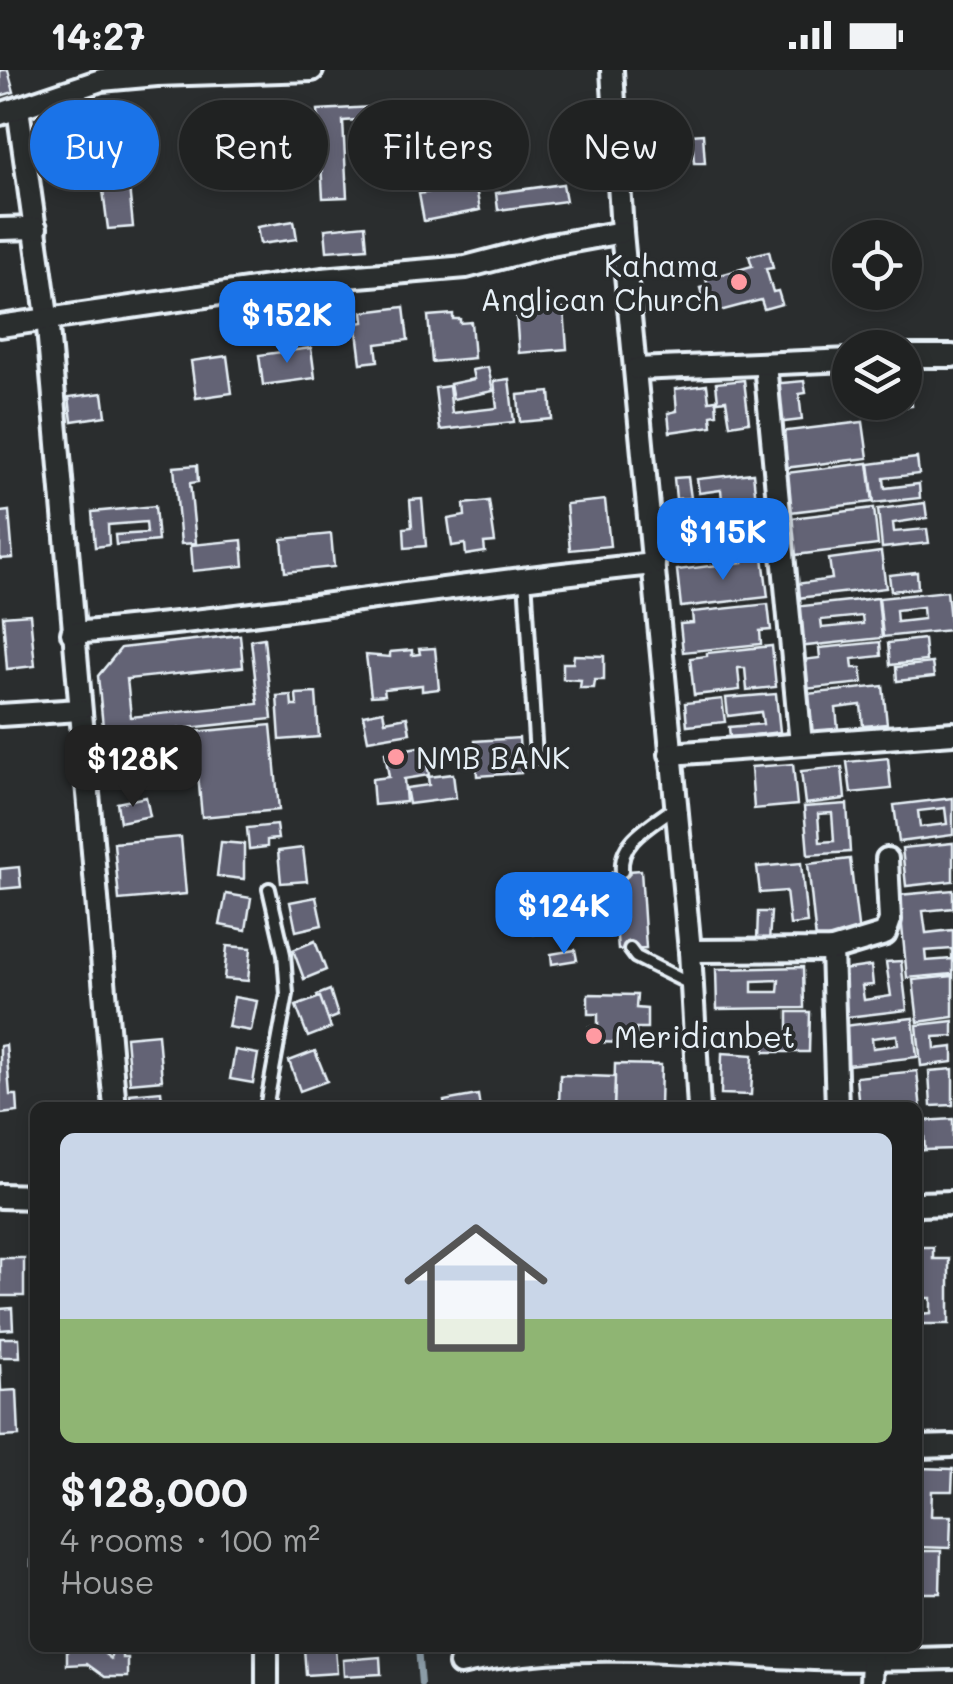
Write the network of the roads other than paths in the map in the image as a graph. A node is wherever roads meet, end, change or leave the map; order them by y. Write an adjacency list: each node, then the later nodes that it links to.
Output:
1 (312, 70): 3 (street)
2 (612, 70): 7 (street)
3 (241, 72): 4 (street)
4 (9, 111): 5 (street)
5 (36, 228): 6 (street); 8 (street)
6 (0, 230)
7 (622, 232): 8 (street); 14 (street)
8 (47, 316): 9 (street); 17 (street)
9 (0, 326)
10 (922, 355): 11 (street)
11 (953, 356)
12 (832, 361): 13 (street)
13 (765, 364): 14 (street); 21 (street)
14 (636, 370): 15 (street)
15 (654, 564): 16 (street); 22 (street)
16 (525, 576): 17 (street); 23 (lane)
17 (72, 633): 18 (street)
18 (80, 710): 19 (street); 32 (street)
19 (0, 715)
20 (953, 733): 21 (street)
21 (801, 744): 22 (street)
22 (670, 754): 24 (street)
23 (536, 757)
24 (676, 806): 26 (lane); 30 (street)
25 (887, 859): 29 (street)
26 (622, 871)
27 (270, 889): 33 (lane)
28 (630, 949): 31 (lane)
29 (832, 950): 30 (street); 35 (street)
30 (690, 951): 31 (street)
31 (693, 986): 34 (street)
32 (114, 1102)
33 (267, 1102)
34 (698, 1102)
35 (837, 1102)
36 (0, 1196): 37 (street)
37 (30, 1197)
38 (953, 1203): 39 (street)
39 (922, 1204)
40 (922, 1446): 41 (street)
41 (953, 1446)
42 (267, 1652): 49 (street)
43 (547, 1652): 48 (street)
44 (762, 1652): 45 (street)
45 (819, 1653): 47 (street)
46 (953, 1658): 47 (street)
47 (872, 1660): 50 (street)
48 (460, 1664)
49 (268, 1684)
50 (871, 1684)

